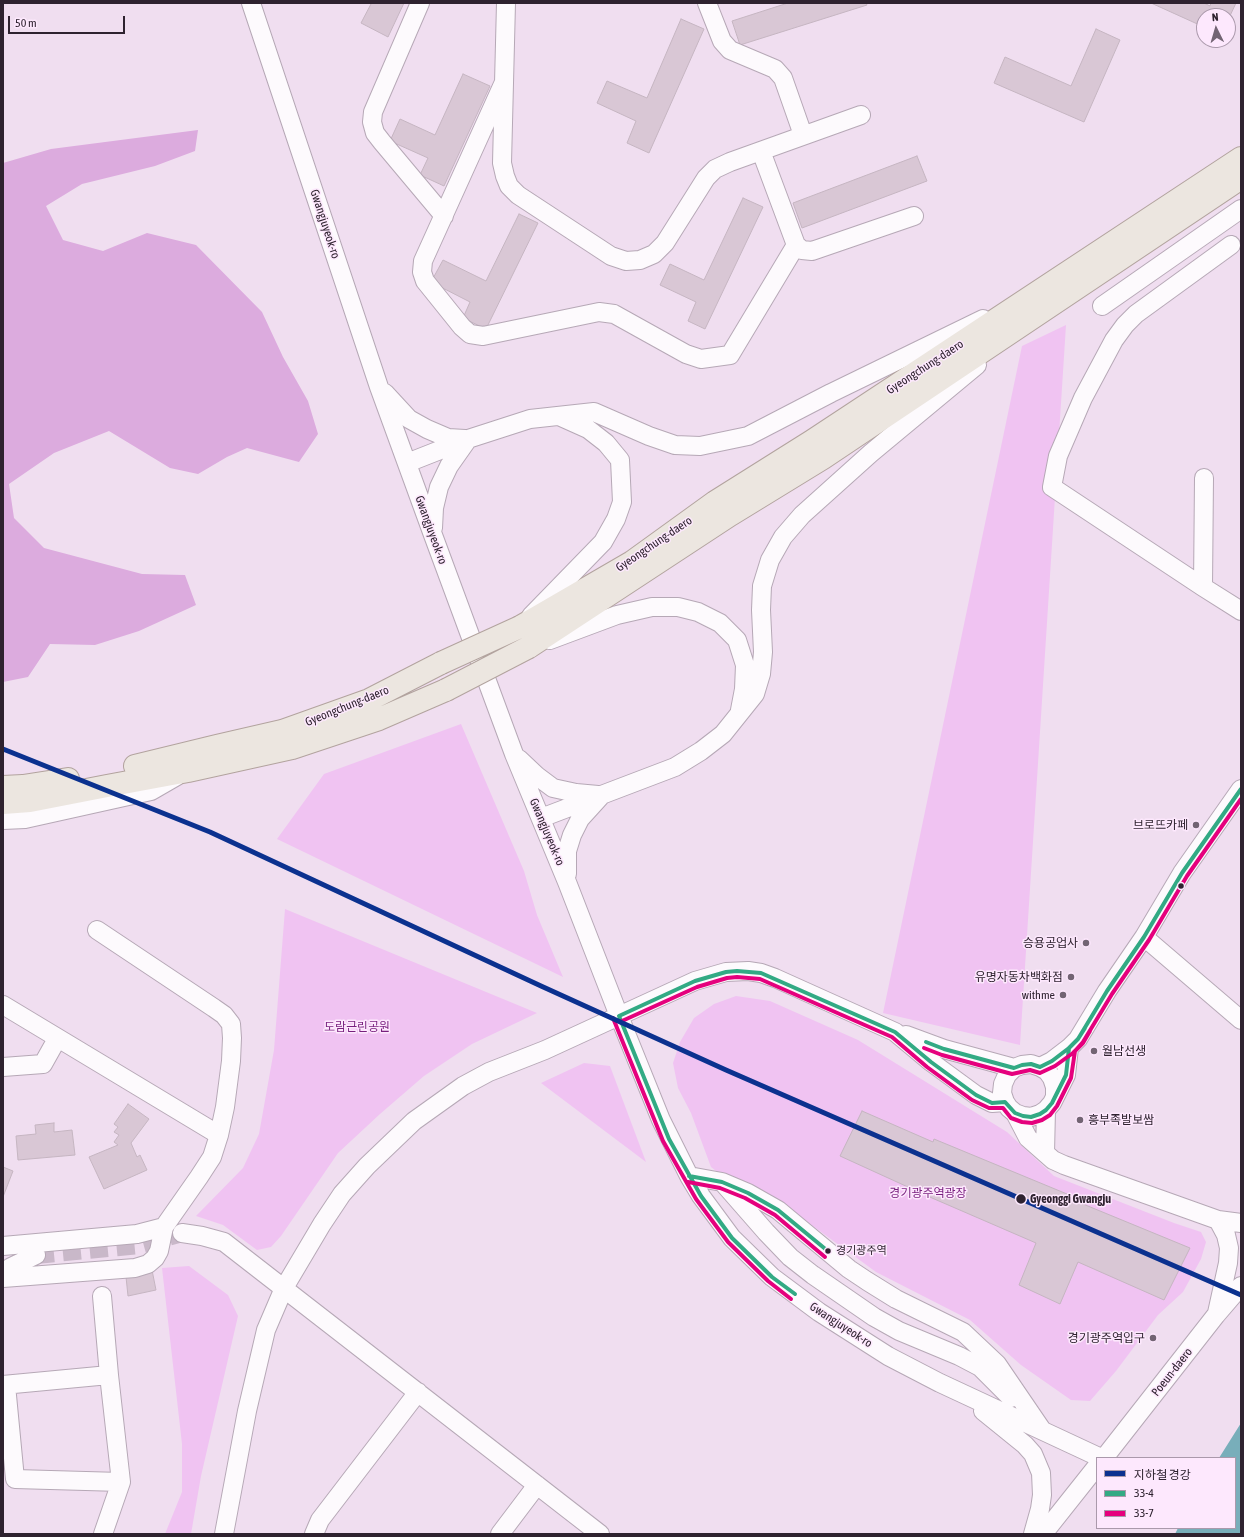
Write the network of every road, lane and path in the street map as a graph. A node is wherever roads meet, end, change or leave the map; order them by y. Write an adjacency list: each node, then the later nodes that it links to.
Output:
1 (252, 3): 18 (street, Gwangjuyeok-ro)
2 (420, 3): 12 (street)
3 (506, 3): 5 (street)
4 (707, 3): 7 (street)
5 (504, 82): 8 (street); 12 (street)
6 (861, 115): 7 (street)
7 (803, 136): 8 (street)
8 (761, 151): 14 (street)
9 (1241, 158): 16 (main road, Gyeongchung-daero)
10 (1241, 178): 16 (main road, Gyeongchung-daero)
11 (1241, 209): 17 (street)
12 (444, 216): 14 (street)
13 (914, 216): 14 (street)
14 (796, 245)
15 (1231, 245): 24 (street)
16 (1040, 301): 19 (street); 26 (main road, Gyeongchung-daero); 27 (main road, Gyeongchung-daero); 28 (street)
17 (1102, 306)
18 (379, 387): 20 (street); 21 (street, Gwangjuyeok-ro)
19 (558, 416): 20 (street); 26 (street)
20 (468, 439): 21 (street); 23 (street)
21 (407, 463): 23 (street, Gwangjuyeok-ro)
22 (1204, 478): 24 (street)
23 (433, 535): 29 (street, Gwangjuyeok-ro)
24 (1203, 587): 25 (street)
25 (1241, 610)
26 (520, 627): 31 (main road, Gyeongchung-daero, bridge)
27 (528, 647): 28 (street); 30 (main road, Gyeongchung-daero, bridge)
28 (740, 711): 33 (street)
29 (514, 754): 33 (street); 35 (street, Gwangjuyeok-ro)
30 (188, 771): 34 (main road, Gyeongchung-daero); 36 (street)
31 (3, 787)
32 (1241, 789): 39 (street)
33 (602, 795): 35 (street); 37 (street)
34 (3, 803)
35 (541, 818): 37 (street, Gwangjuyeok-ro)
36 (3, 820)
37 (567, 882): 41 (street, Gwangjuyeok-ro)
38 (97, 930): 51 (street)
39 (1144, 937): 42 (street); 45 (street)
40 (3, 1005): 44 (street)
41 (619, 1016): 43 (street); 53 (street, Gwangjuyeok-ro); 63 (street)
42 (1241, 1020)
43 (895, 1032): 48 (street); 50 (street)
44 (57, 1039): 47 (street); 51 (street)
45 (1069, 1048): 46 (street); 49 (street)
46 (1040, 1066): 48 (street); 49 (street)
47 (3, 1067)
48 (1014, 1068): 50 (street)
49 (1051, 1102): 50 (street); 52 (street)
50 (1010, 1108): 52 (street)
51 (219, 1136): 57 (street)
52 (1045, 1153): 55 (street)
53 (688, 1176): 54 (street); 69 (street, Gwangjuyeok-ro)
54 (722, 1182): 70 (street); 70 (street)
55 (1218, 1220): 56 (street); 65 (street)
56 (1241, 1223)
57 (164, 1227): 59 (street); 61 (street)
58 (182, 1234): 63 (street)
59 (3, 1246): 60 (street)
60 (3, 1273)
61 (3, 1278)
62 (1241, 1286): 65 (street, Poeun-daero)
63 (284, 1288): 68 (street); 77 (street)
64 (102, 1296): 66 (street)
65 (1216, 1315): 72 (street, Poeun-daero)
66 (109, 1375): 67 (street); 74 (street)
67 (5, 1385): 74 (street)
68 (418, 1392): 75 (street); 78 (street)
69 (962, 1394): 70 (street, Gwangjuyeok-ro); 81 (street)
70 (1042, 1430): 71 (street, Gwangjuyeok-ro)
71 (1099, 1457)
72 (1105, 1457)
73 (1096, 1467): 82 (street)
74 (121, 1482): 76 (street)
75 (537, 1485): 79 (street); 80 (street)
76 (103, 1534)
77 (224, 1534)
78 (314, 1534)
79 (500, 1534)
80 (600, 1534)
81 (1033, 1534)
82 (1043, 1534)

